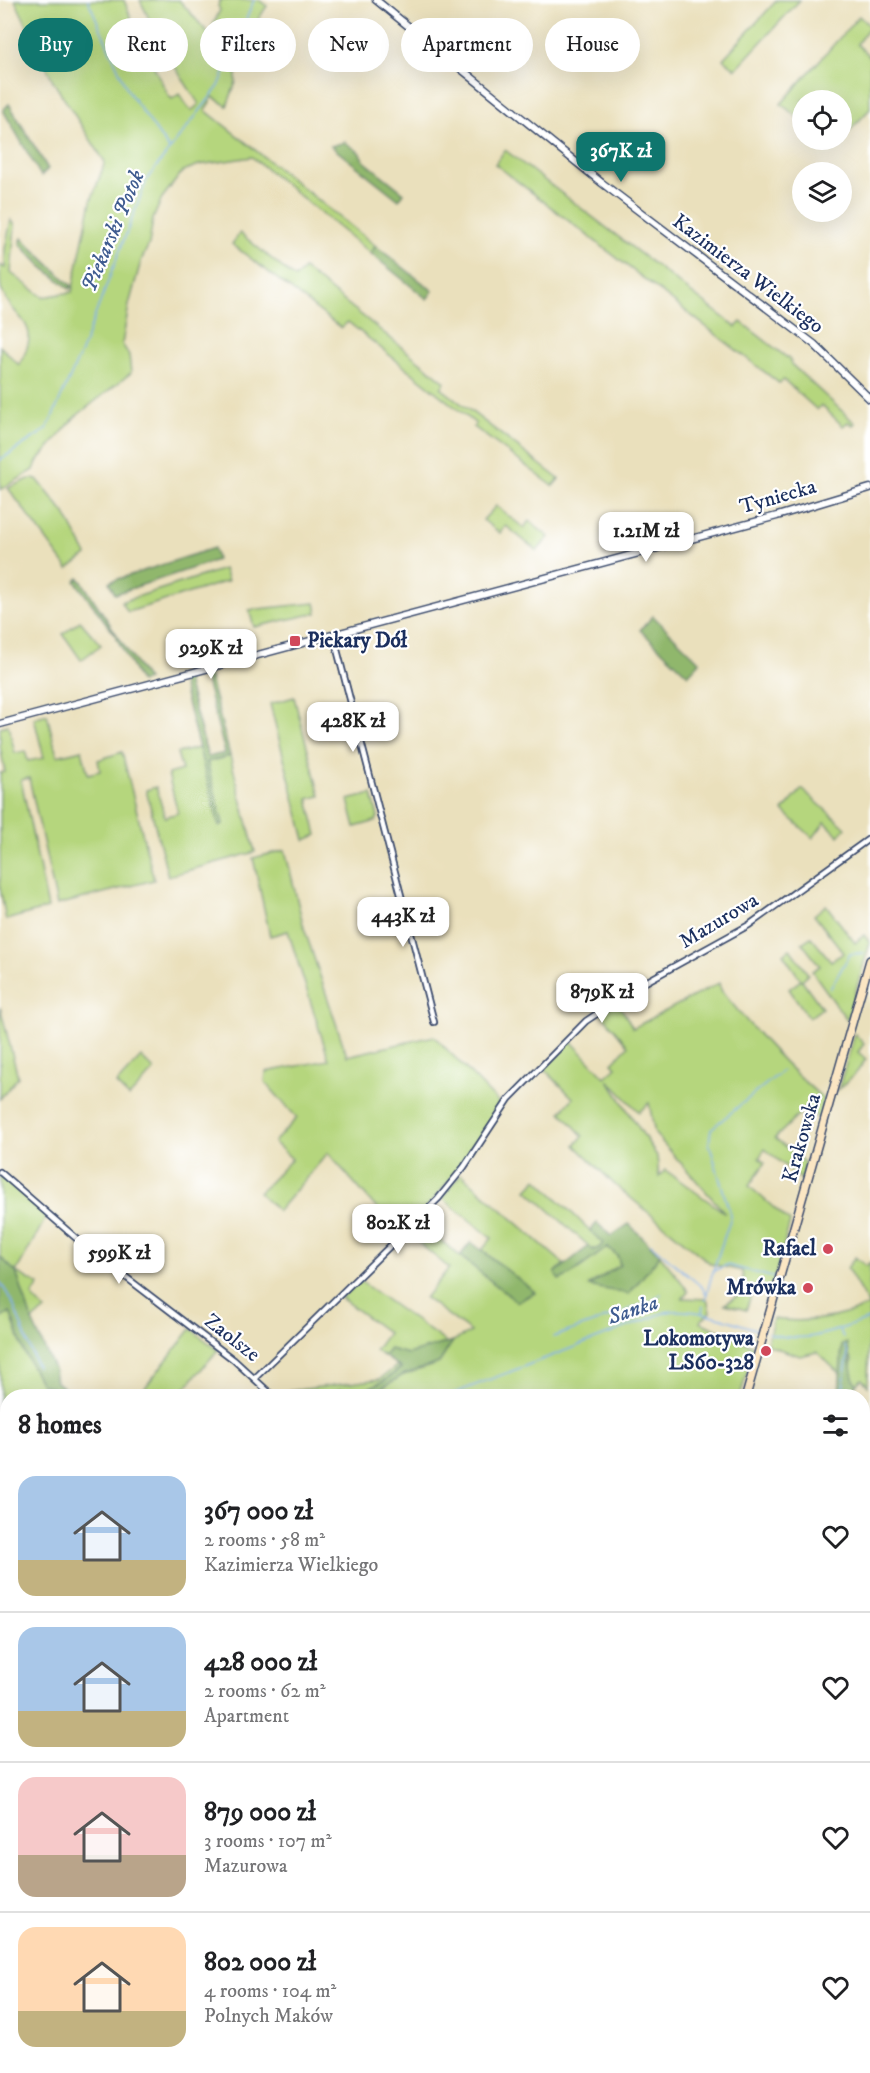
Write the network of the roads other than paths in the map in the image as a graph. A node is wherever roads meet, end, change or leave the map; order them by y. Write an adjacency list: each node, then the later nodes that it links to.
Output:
1 (376, 0): 2 (street, Kazimierza Wielkiego)
2 (870, 399)
3 (870, 488): 4 (street, Tyniecka)
4 (333, 634): 5 (street, Tyniecka); 8 (street)
5 (0, 724)
6 (870, 838): 10 (street, Mazurowa)
7 (870, 960): 12 (main road, Krakowska)
8 (434, 1022)
9 (0, 1172): 10 (street, Zaolsze)
10 (255, 1378): 11 (street, Zaolsze)
11 (266, 1389)
12 (748, 1389)

